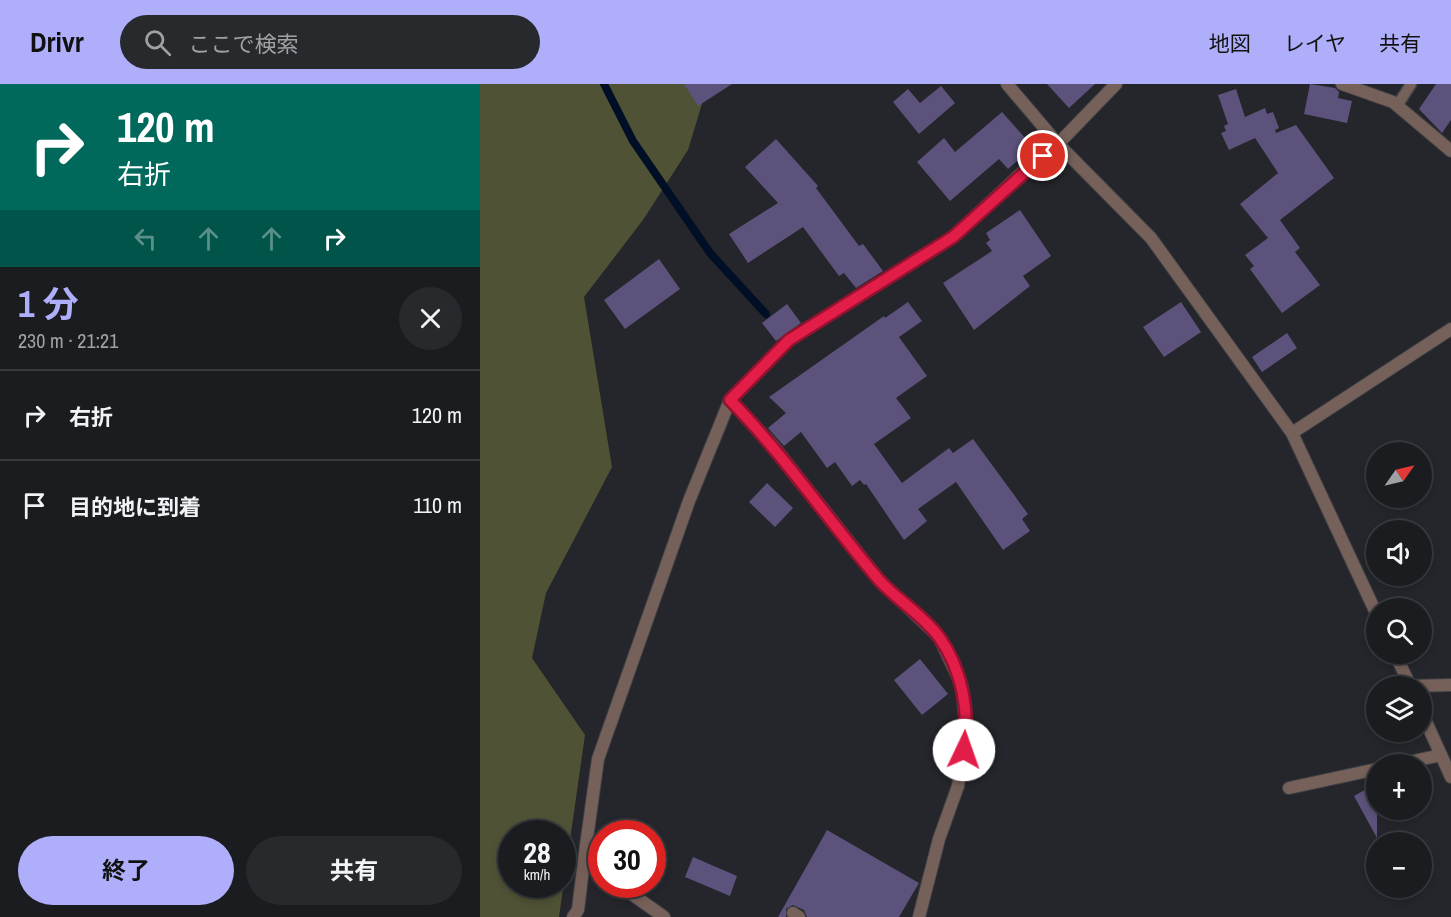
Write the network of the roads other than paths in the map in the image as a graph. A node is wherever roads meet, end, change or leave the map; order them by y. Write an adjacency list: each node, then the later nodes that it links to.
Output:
1 (1007, 84): 6 (street)
2 (1116, 84): 6 (street)
3 (1342, 84): 5 (street)
4 (1411, 84): 5 (lane)
5 (1397, 106): 7 (street)
6 (1058, 144): 9 (street); 10 (street)
7 (1451, 151)
8 (1451, 329): 10 (street)
9 (730, 400): 20 (street); 25 (street)
10 (1292, 433): 11 (street)
11 (1369, 598)
12 (1432, 685): 13 (street)
13 (1451, 685)
14 (1432, 735): 15 (street)
15 (1441, 755): 16 (street); 18 (street)
16 (1432, 757)
17 (1366, 771): 19 (street)
18 (1451, 777)
19 (1289, 788)
20 (584, 860): 21 (street); 23 (street)
21 (588, 863)
22 (637, 898): 24 (street)
23 (573, 917)
24 (664, 917)
25 (919, 917)

